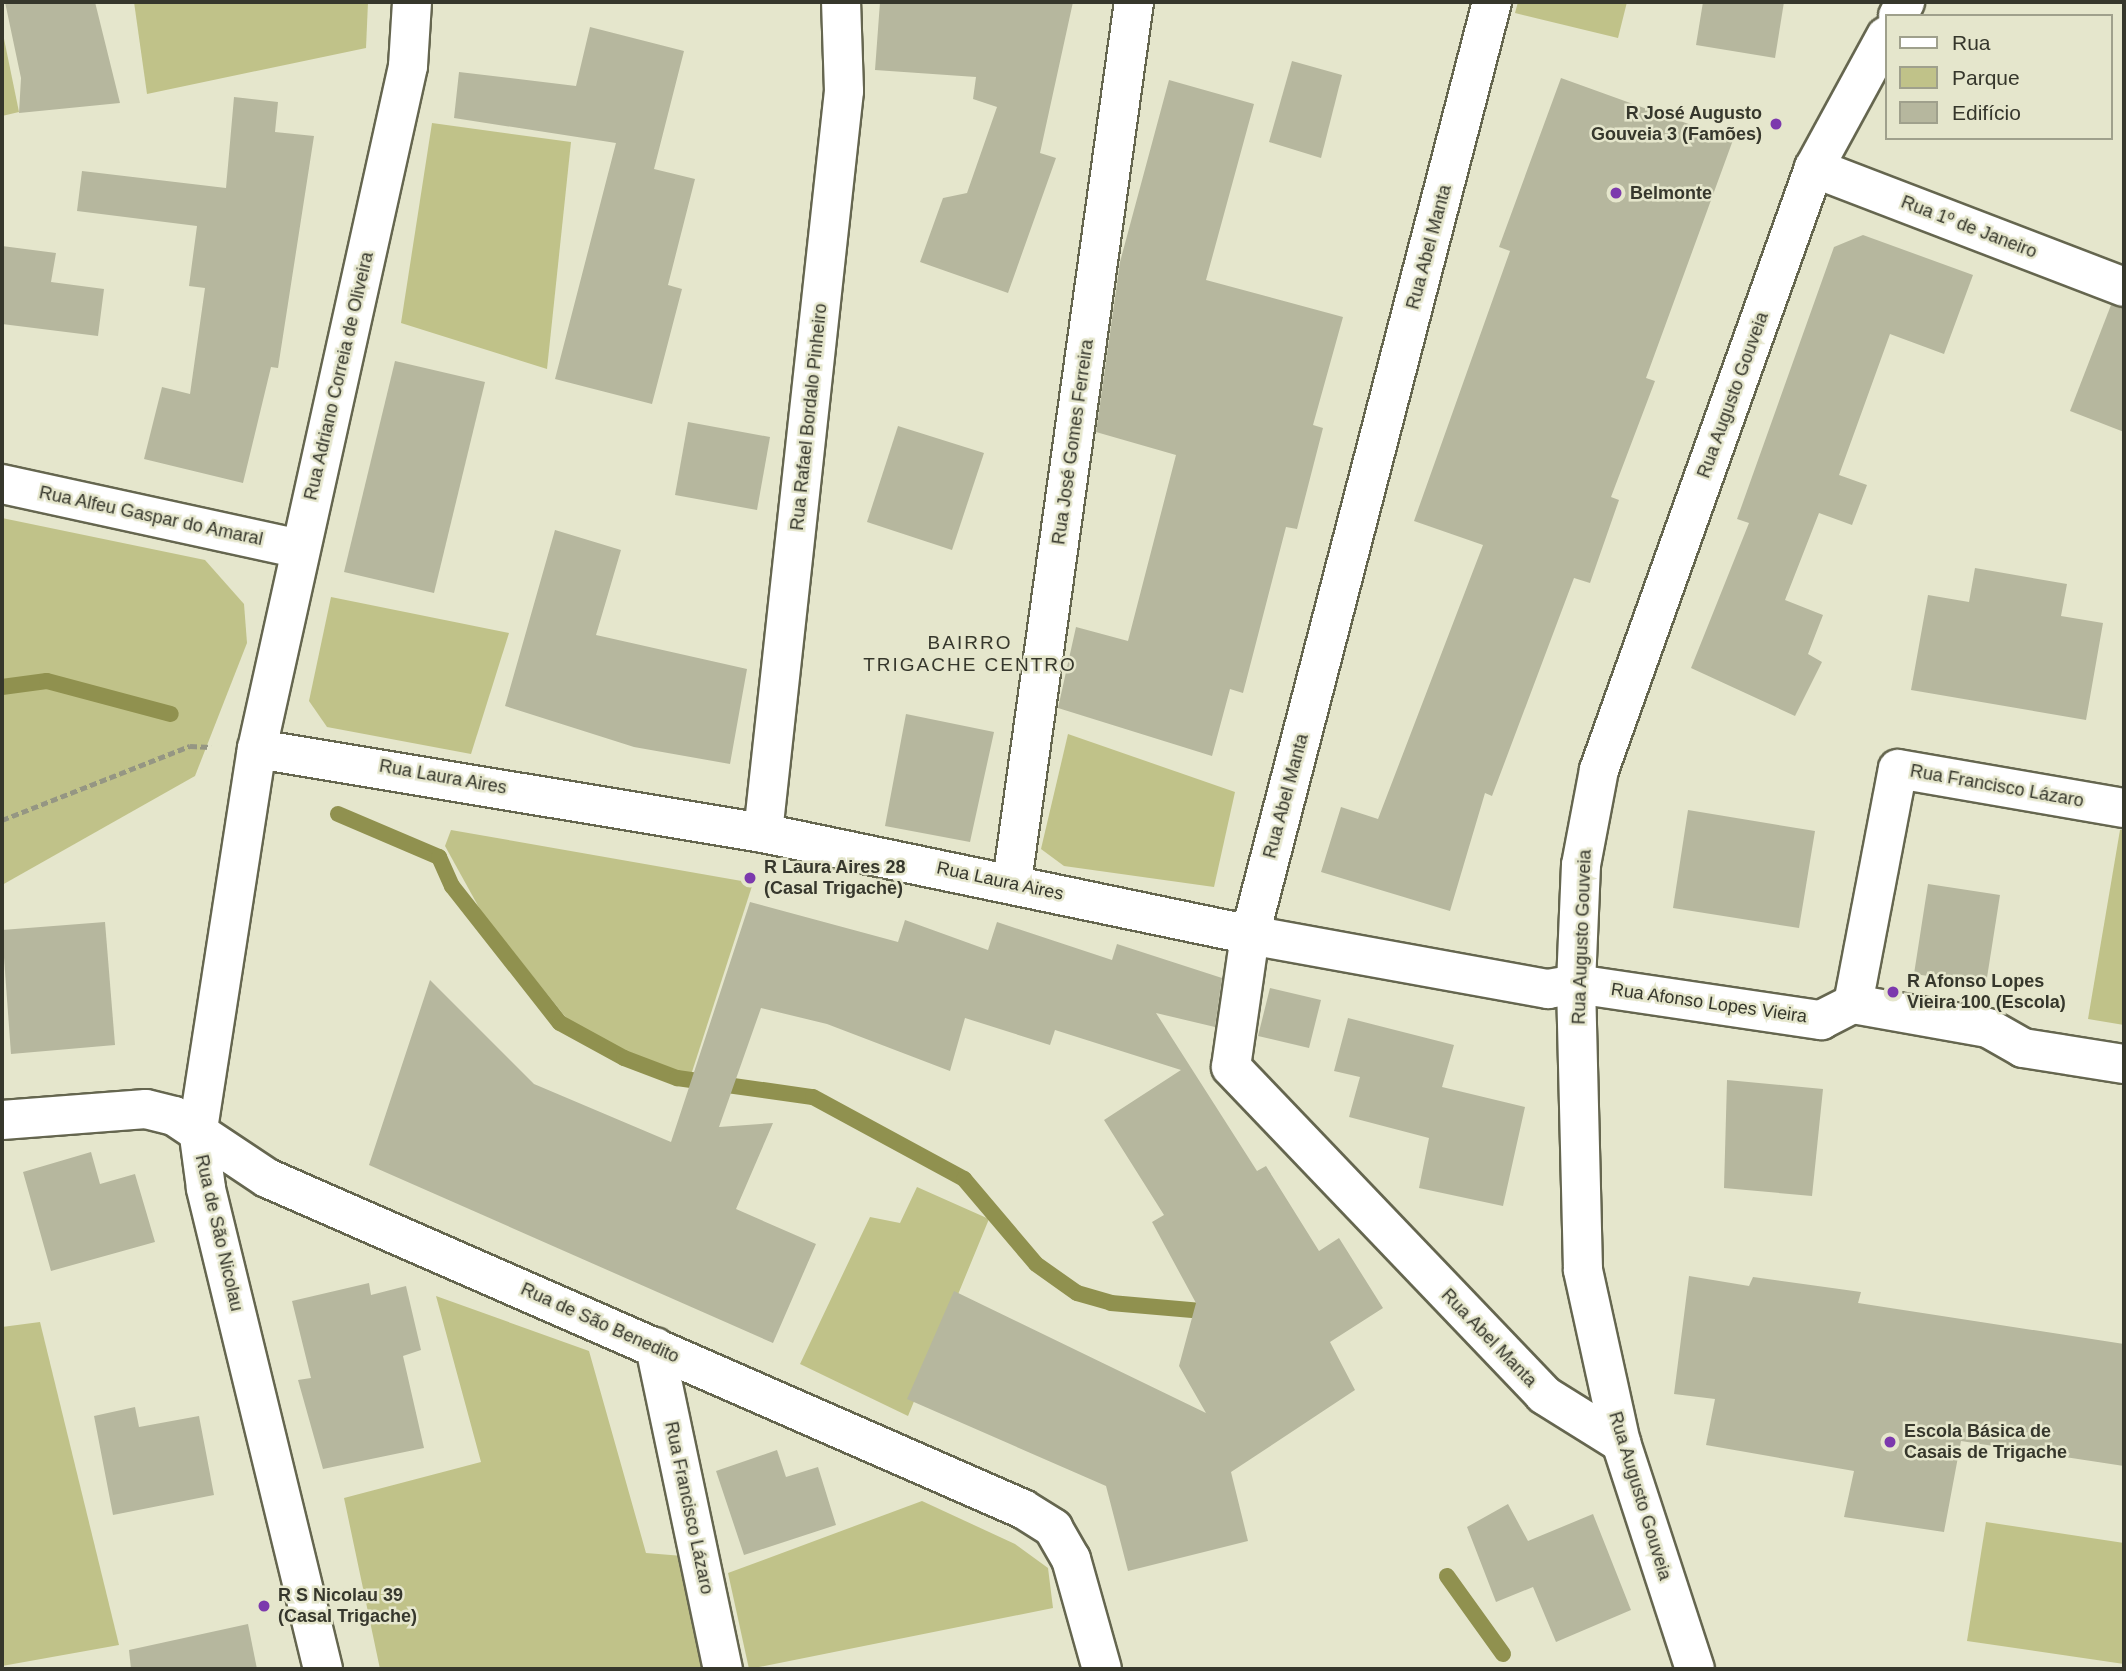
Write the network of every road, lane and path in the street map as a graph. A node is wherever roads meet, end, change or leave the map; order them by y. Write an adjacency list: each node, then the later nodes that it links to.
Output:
1 (412, 2): 9 (street, Rua Adriano Correia de Oliveira)
2 (841, 2): 13 (street, Rua Rafael Bordalo Pinheiro)
3 (1134, 2): 14 (street, Rua José Gomes Ferreira)
4 (1492, 2): 15 (street, Rua Abel Manta)
5 (1884, 40): 6 (street, Rua Augusto Gouveia)
6 (1814, 167): 7 (street, Rua 1º de Janeiro); 16 (street, Rua Augusto Gouveia)
7 (2124, 287)
8 (2, 484): 9 (street, Rua Alfeu Gaspar do Amaral)
9 (300, 549): 10 (street, Rua Adriano Correia de Oliveira)
10 (257, 749): 12 (path); 13 (street, Rua Laura Aires); 20 (street, Rua de São Nicolau)
11 (2124, 808): 17 (street, Rua Francisco Lázaro)
12 (2, 820)
13 (764, 833): 14 (street, Rua Laura Aires)
14 (1012, 882): 15 (street, Rua Laura Aires)
15 (1250, 935): 16 (street, Rua Laura Aires); 22 (street, Rua Abel Manta)
16 (1576, 984): 17 (street, Rua Afonso Lopes Vieira); 22 (street, Rua Augusto Gouveia)
17 (1853, 1004): 18 (street)
18 (2124, 1064)
19 (2, 1120): 20 (street, Rua de São Benedito)
20 (198, 1129): 21 (street, Rua de São Benedito); 23 (street, Rua de São Nicolau)
21 (655, 1347): 24 (street, Rua Francisco Lázaro); 25 (street, Rua de São Benedito)
22 (1621, 1443): 26 (street, Rua Augusto Gouveia)
23 (323, 1669)
24 (723, 1669)
25 (1102, 1669)
26 (1695, 1669)

